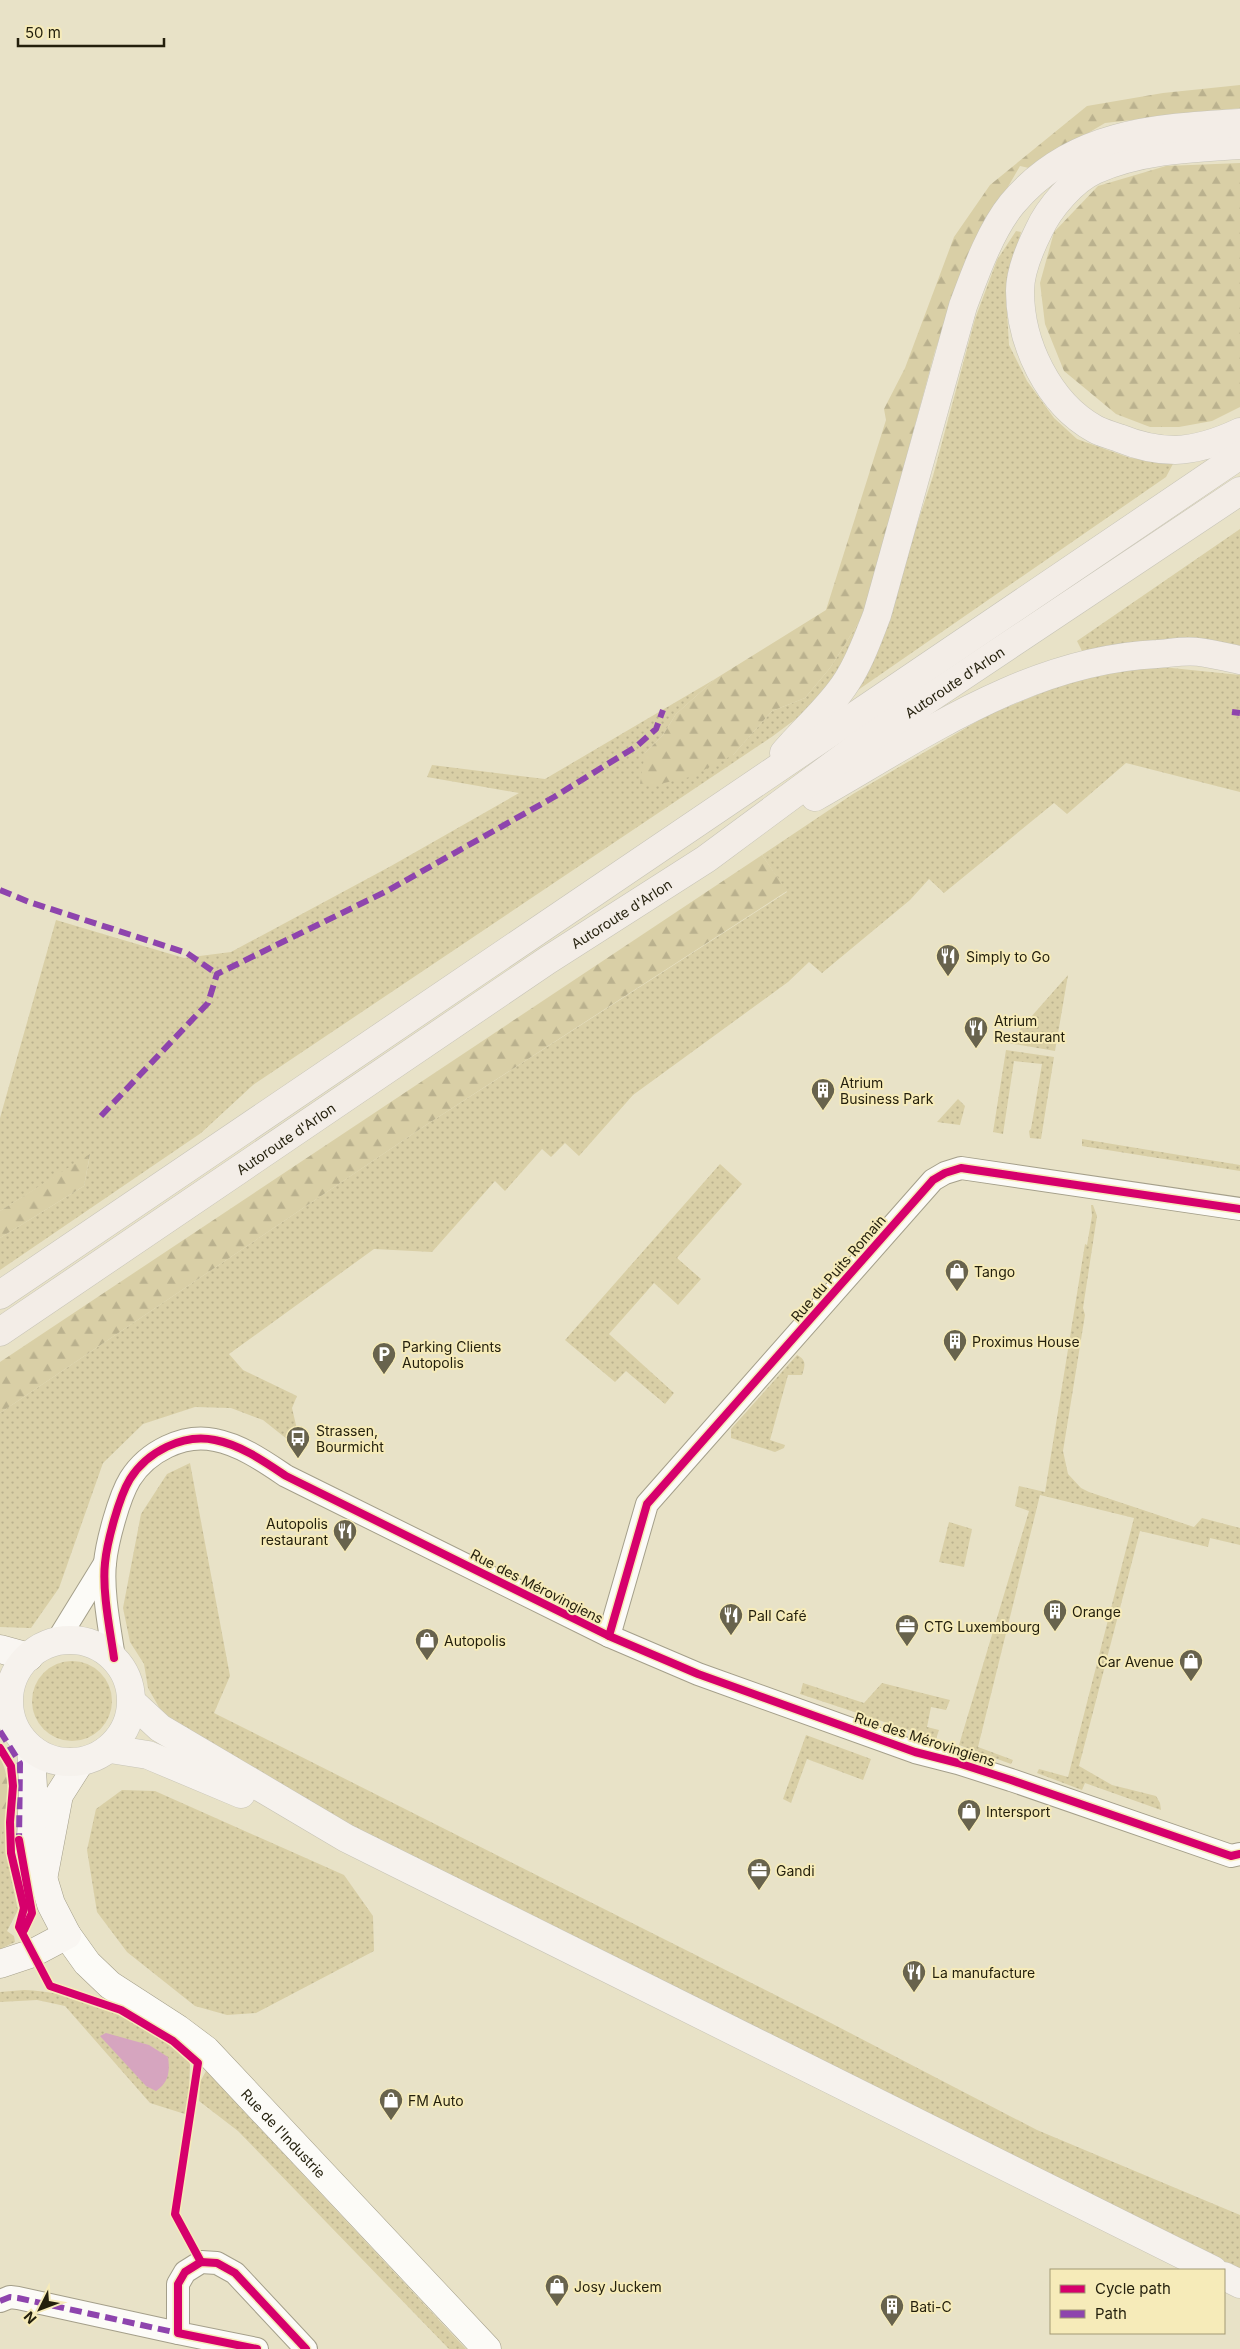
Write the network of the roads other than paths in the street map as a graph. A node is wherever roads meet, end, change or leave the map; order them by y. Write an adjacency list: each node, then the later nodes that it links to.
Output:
1 (1240, 124): 7 (highway)
2 (1240, 145): 3 (highway)
3 (1240, 432)
4 (1240, 455): 7 (highway, Autoroute d'Arlon)
5 (1240, 491): 8 (highway, Autoroute d'Arlon)
6 (1240, 660): 8 (highway)
7 (762, 780): 10 (highway, Autoroute d'Arlon)
8 (706, 858): 11 (highway, Autoroute d'Arlon)
9 (1240, 1209): 13 (street, Rue du Puits Romain)
10 (0, 1295)
11 (0, 1332)
12 (105, 1563): 13 (street, Rue des Mérovingiens); 14 (street, Rue des Mérovingiens); 17 (street, Rue des Mérovingiens)
13 (608, 1636): 24 (street, Rue des Mérovingiens)
14 (57, 1641): 16 (main road); 17 (main road)
15 (0, 1649): 16 (main road)
16 (29, 1657): 18 (main road)
17 (114, 1658): 19 (main road)
18 (4, 1702): 20 (main road)
19 (133, 1703): 21 (main road); 23 (main road)
20 (31, 1749): 22 (main road); 25 (main road)
21 (110, 1749): 22 (main road); 23 (main road)
22 (80, 1762): 25 (main road)
23 (346, 1838): 28 (main road)
24 (1240, 1854)
25 (44, 1875): 26 (main road)
26 (67, 1935): 27 (main road); 35 (street, Rue de l'Industrie)
27 (0, 1964)
28 (1211, 2269)
29 (1225, 2276): 30 (main road)
30 (1240, 2284)
31 (0, 2301): 32 (street)
32 (178, 2333): 33 (street); 34 (street)
33 (257, 2349)
34 (306, 2349)
35 (487, 2349)

